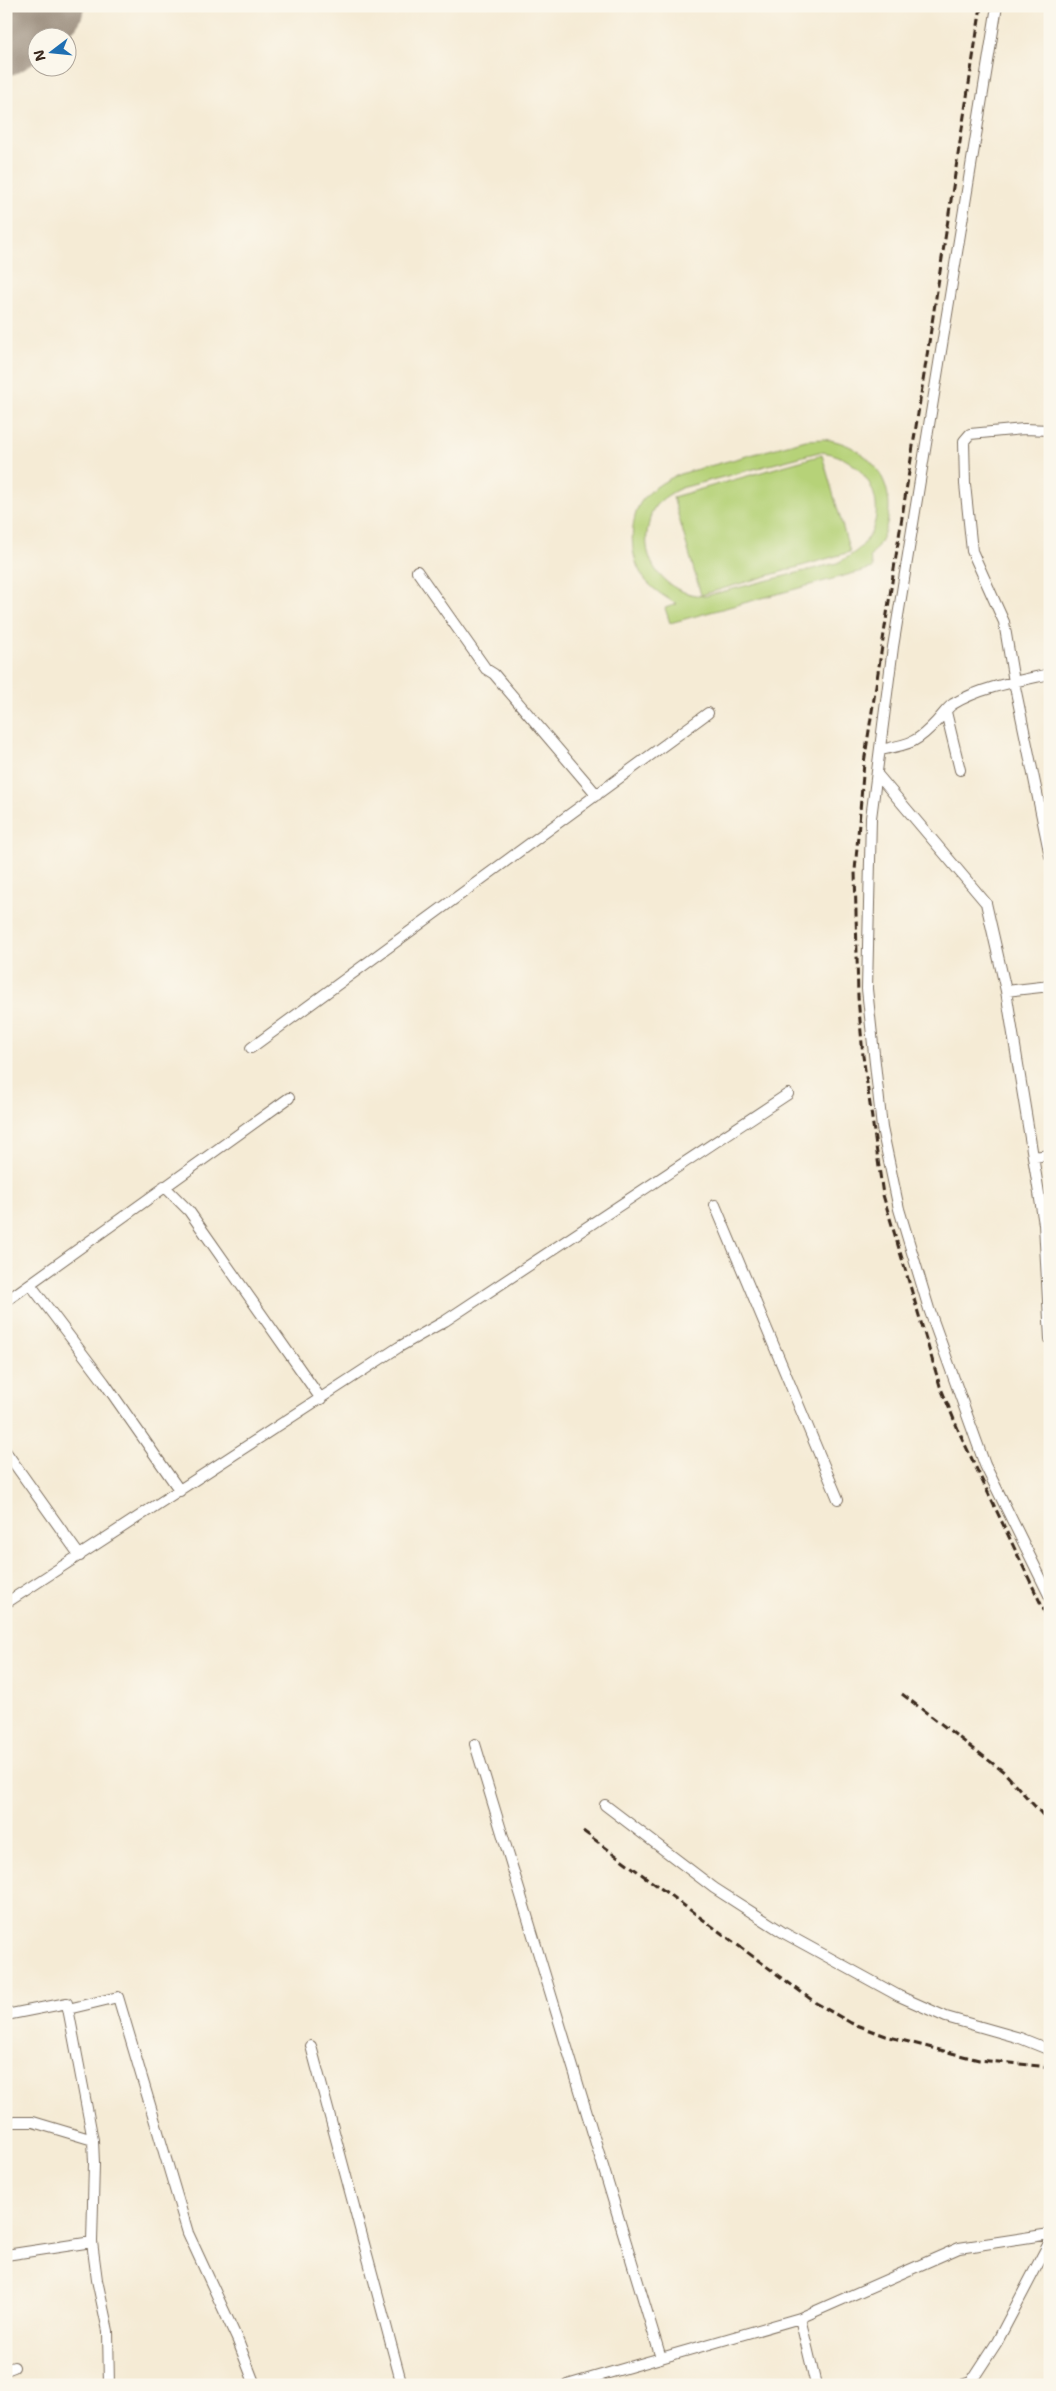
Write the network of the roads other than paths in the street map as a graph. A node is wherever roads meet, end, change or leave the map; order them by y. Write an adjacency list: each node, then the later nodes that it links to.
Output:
1 (997, 6): 8 (street)
2 (1050, 430): 5 (street)
3 (417, 571): 11 (street)
4 (1050, 674): 5 (street)
5 (1014, 682): 6 (street); 12 (street)
6 (946, 712): 8 (street); 9 (street)
7 (708, 713): 11 (street)
8 (880, 750): 10 (street)
9 (960, 770)
10 (877, 774): 14 (street); 31 (street)
11 (597, 795): 15 (street)
12 (1050, 856)
13 (1050, 986): 14 (street)
14 (1006, 991): 19 (street)
15 (251, 1048)
16 (788, 1094): 26 (street)
17 (289, 1098): 20 (street)
18 (1050, 1155): 19 (street)
19 (1033, 1157): 22 (street)
20 (164, 1186): 23 (street); 26 (street)
21 (715, 1205): 29 (street)
22 (1047, 1224): 25 (street)
23 (30, 1284): 24 (street); 28 (street)
24 (6, 1301)
25 (1050, 1339)
26 (321, 1399): 28 (street)
27 (6, 1452): 30 (street)
28 (180, 1491): 30 (street)
29 (838, 1500)
30 (80, 1556): 32 (street)
31 (1050, 1597)
32 (6, 1603)
33 (475, 1744): 46 (street)
34 (605, 1805): 38 (street)
35 (68, 2009): 36 (street); 40 (street); 49 (street)
36 (6, 2015)
37 (311, 2046): 50 (street)
38 (1050, 2050)
39 (6, 2122): 40 (street)
40 (93, 2140): 43 (street)
41 (1050, 2234): 45 (street)
42 (1050, 2241): 47 (street)
43 (92, 2242): 44 (street); 48 (street)
44 (6, 2255)
45 (800, 2318): 46 (street); 52 (street)
46 (660, 2358): 51 (street)
47 (968, 2384)
48 (109, 2385)
49 (254, 2385)
50 (402, 2385)
51 (566, 2385)
52 (816, 2385)

